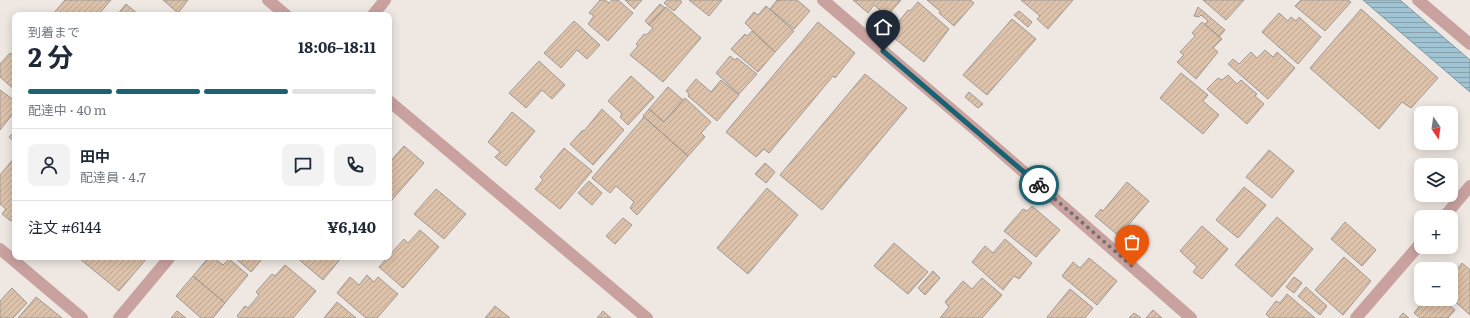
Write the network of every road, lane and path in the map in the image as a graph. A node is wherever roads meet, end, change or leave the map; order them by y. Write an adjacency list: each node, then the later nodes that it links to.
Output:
1 (268, 0): 5 (street)
2 (385, 0): 6 (street)
3 (823, 0): 19 (street)
4 (1418, 0): 7 (street)
5 (282, 12)
6 (375, 12)
7 (1470, 44)
8 (392, 104): 18 (street)
9 (1470, 186): 10 (street)
10 (1450, 210)
11 (0, 249): 13 (street)
12 (1414, 251): 20 (street)
13 (12, 259)
14 (13, 260): 16 (street)
15 (167, 260): 17 (street)
16 (82, 318)
17 (119, 318)
18 (647, 318)
19 (1191, 318)
20 (1356, 318)

